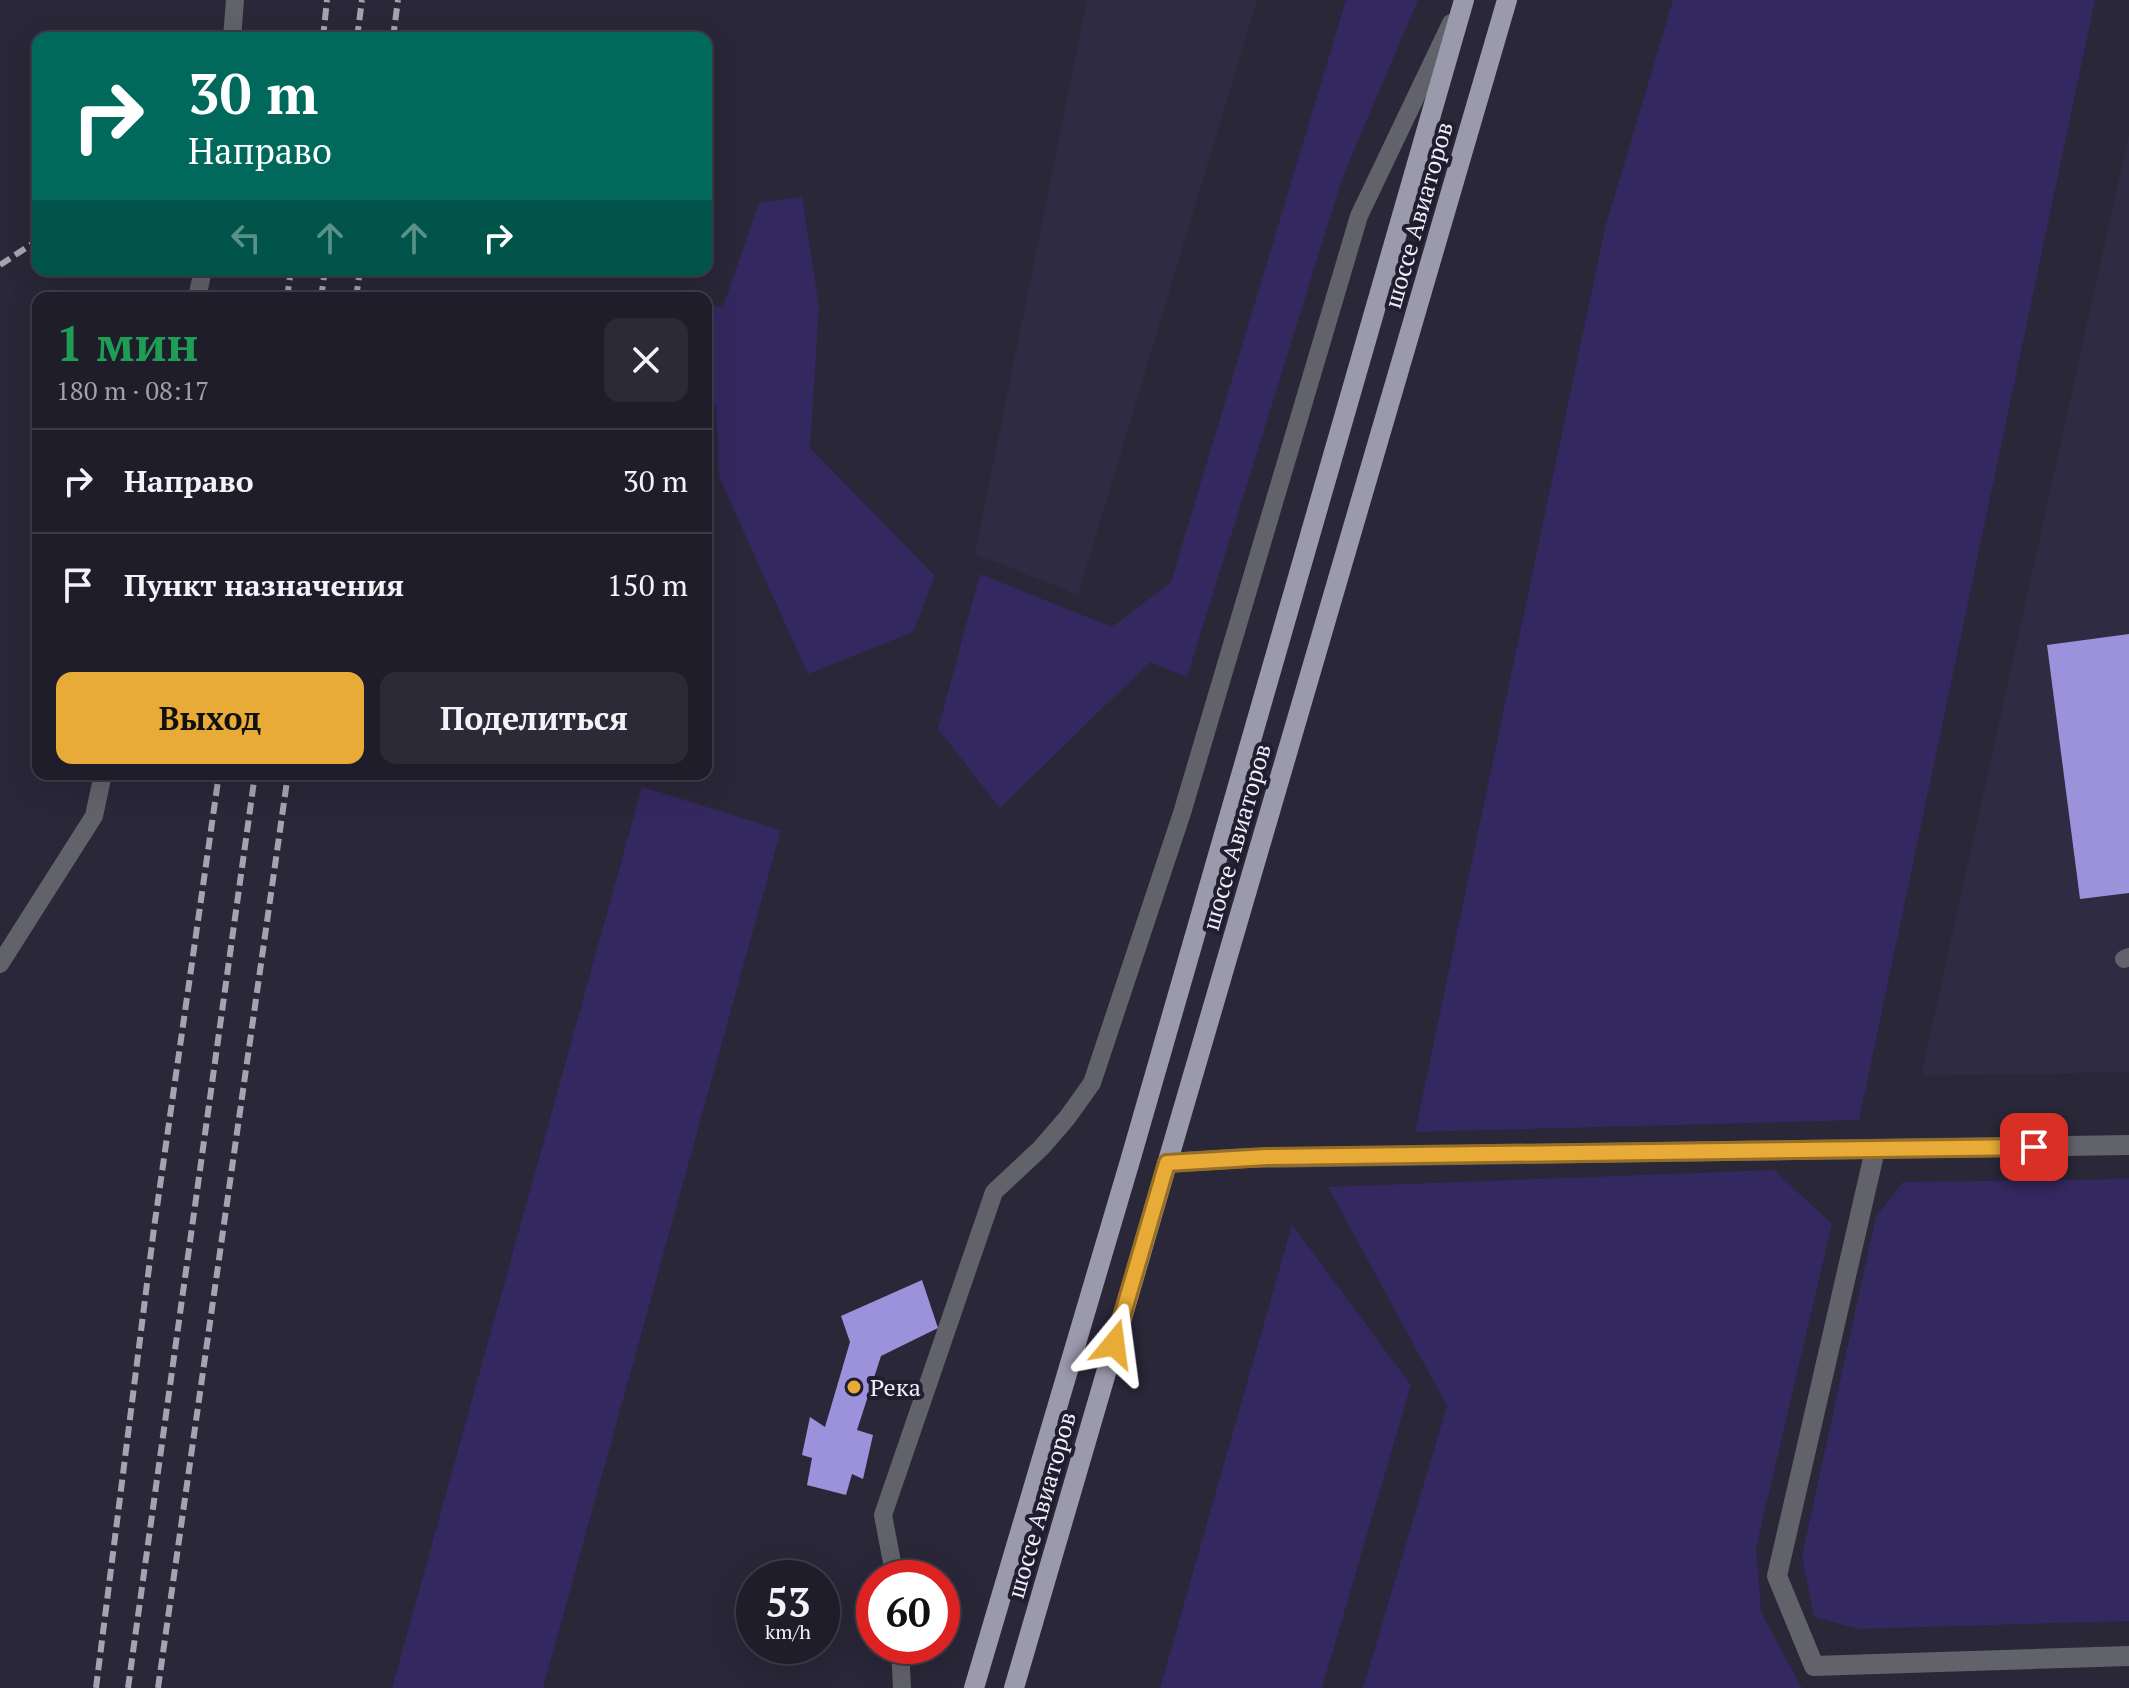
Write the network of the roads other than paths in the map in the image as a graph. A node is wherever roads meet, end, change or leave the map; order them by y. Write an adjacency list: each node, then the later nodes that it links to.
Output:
1 (235, 0): 4 (lane)
2 (1463, 0): 10 (lane); 14 (main road, шоссе Авиаторов)
3 (1507, 0): 9 (main road, шоссе Авиаторов)
4 (232, 32)
5 (102, 780): 6 (lane)
6 (0, 964)
7 (2129, 1145): 8 (street)
8 (1875, 1150): 9 (street); 11 (street)
9 (1167, 1163): 15 (main road, шоссе Авиаторов)
10 (892, 1560)
11 (2129, 1656)
12 (901, 1664): 13 (lane)
13 (902, 1688)
14 (974, 1688)
15 (1014, 1688)

